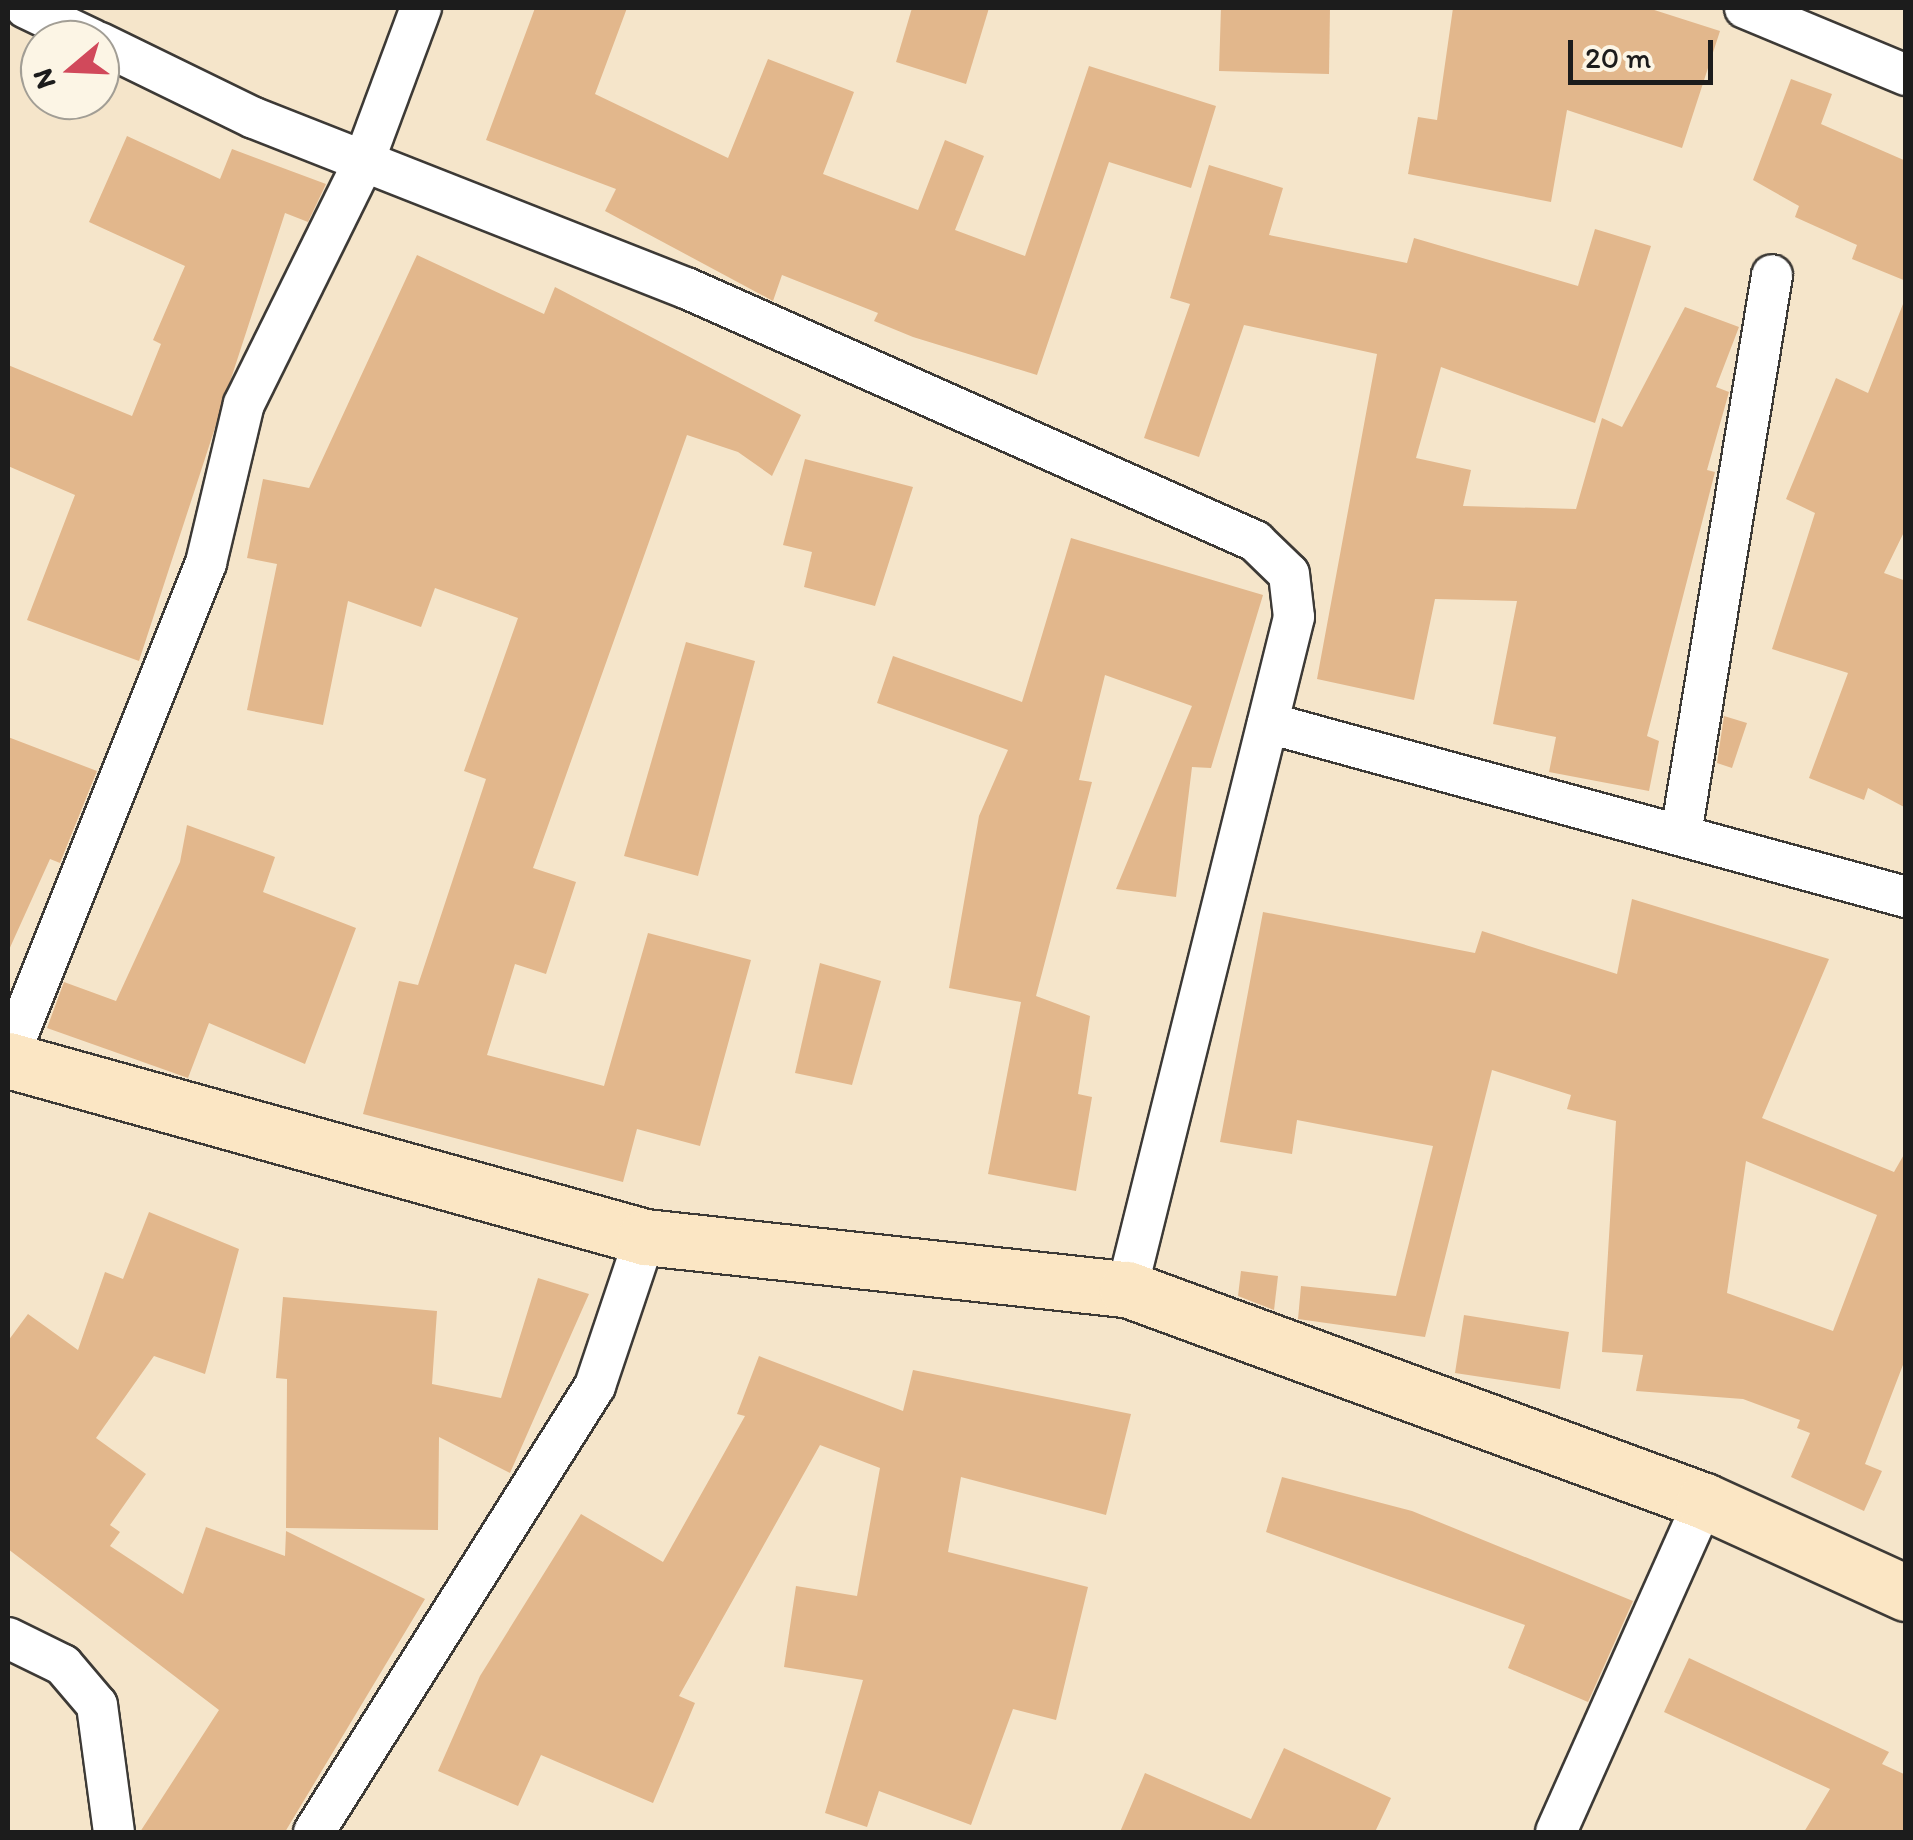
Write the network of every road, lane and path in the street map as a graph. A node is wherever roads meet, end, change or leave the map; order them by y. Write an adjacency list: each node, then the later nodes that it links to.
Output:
1 (26, 8): 4 (street)
2 (421, 8): 7 (street)
3 (1745, 8): 6 (street)
4 (51, 20)
5 (120, 52): 7 (street)
6 (1906, 75)
7 (364, 161): 9 (street); 12 (street)
8 (1772, 276): 10 (street)
9 (1268, 724): 10 (street); 14 (street)
10 (1681, 834): 11 (street)
11 (1906, 897)
12 (8, 1059): 13 (street)
13 (645, 1237): 14 (street); 19 (street)
14 (1127, 1289): 15 (street)
15 (1704, 1501): 16 (street); 20 (street)
16 (1906, 1593)
17 (8, 1638): 18 (street)
18 (114, 1832)
19 (314, 1832)
20 (1556, 1832)

